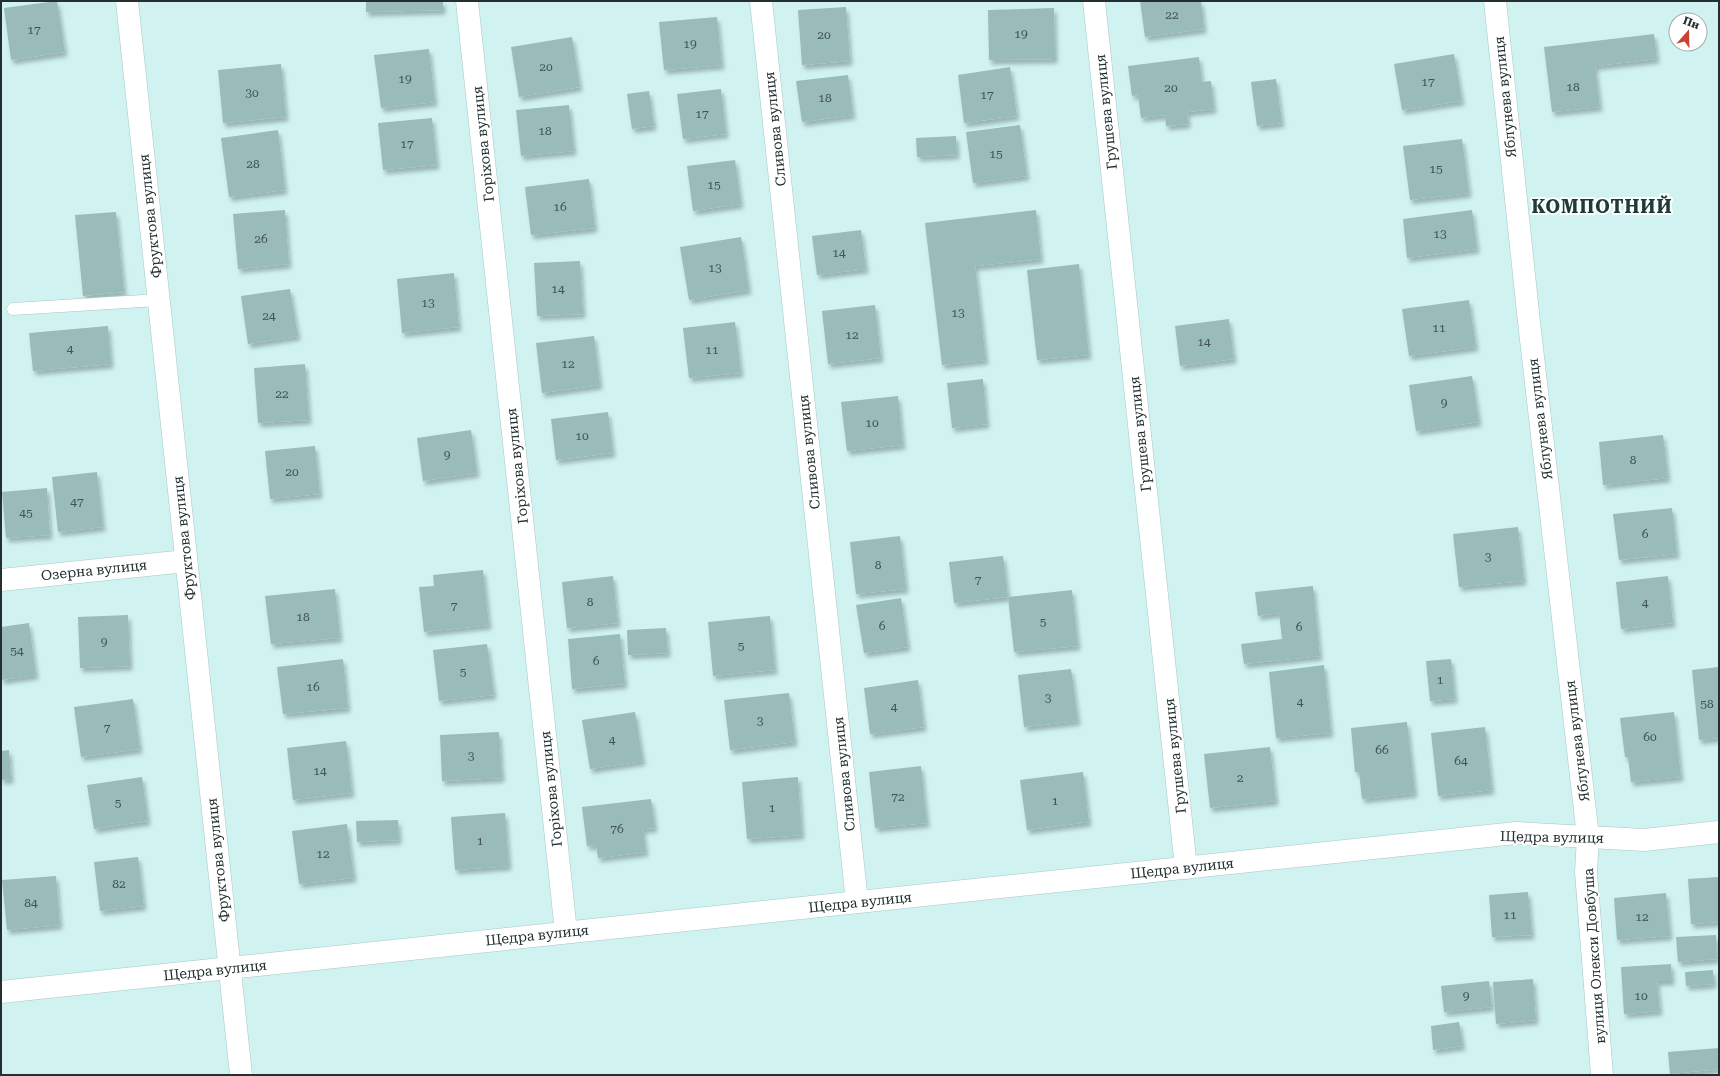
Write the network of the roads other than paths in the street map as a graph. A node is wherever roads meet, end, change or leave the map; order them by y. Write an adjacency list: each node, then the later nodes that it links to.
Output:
1 (127, 1): 6 (street, Фруктова вулиця)
2 (467, 1): 14 (street, Горіхова вулиця)
3 (761, 1): 13 (street, Сливова вулиця)
4 (1094, 1): 12 (street, Грушева вулиця)
5 (1494, 1): 11 (street, Яблунева вулиця)
6 (159, 300): 7 (lane); 8 (street, Фруктова вулиця)
7 (13, 309)
8 (186, 561): 9 (street, Озерна вулиця); 15 (street, Фруктова вулиця)
9 (1, 580)
10 (1719, 832): 11 (street, Щедра вулиця)
11 (1588, 837): 12 (street, Щедра вулиця); 18 (street, вулиця Олекси Довбуша)
12 (1186, 868): 13 (street, Щедра вулиця)
13 (857, 902): 14 (street, Щедра вулиця)
14 (566, 932): 15 (street, Щедра вулиця)
15 (230, 969): 16 (street, Щедра вулиця); 17 (street, Фруктова вулиця)
16 (1, 992)
17 (241, 1075)
18 (1602, 1075)

